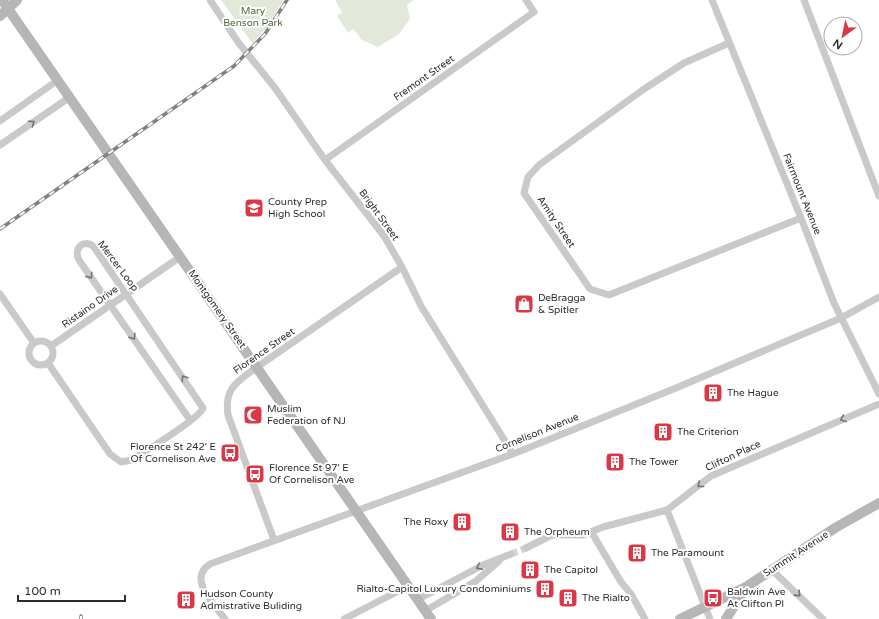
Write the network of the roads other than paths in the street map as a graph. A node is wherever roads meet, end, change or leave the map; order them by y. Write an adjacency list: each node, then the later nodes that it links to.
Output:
1 (17, 0): 6 (main road)
2 (210, 0): 13 (street, Bright Street)
3 (526, 0): 13 (street, Fremont Street)
4 (712, 0): 8 (street, Fairmount Avenue)
5 (804, 0): 14 (street)
6 (5, 4): 7 (main road); 9 (main road, Montgomery Street)
7 (0, 16)
8 (729, 43): 15 (street, Fairmount Avenue); 15 (street, Amity Street)
9 (58, 80): 10 (main road, Montgomery Street); 11 (street)
10 (70, 98): 12 (street, one-way to 10); 16 (main road, Montgomery Street)
11 (0, 120)
12 (0, 145)
13 (325, 160): 17 (street, Bright Street)
14 (879, 196)
15 (801, 218): 22 (street, Fairmount Avenue)
16 (180, 257): 18 (street, Ristaino Drive); 26 (main road, Montgomery Street)
17 (402, 266): 26 (street, Florence Street); 30 (street, Bright Street)
18 (127, 293): 21 (street, Ristaino Drive); 21 (street, Mercer Loop, one-way to 21); 29 (street, Mercer Loop, one-way to 18)
19 (0, 294): 23 (street)
20 (879, 297): 22 (street, Cornelison Avenue)
21 (111, 305): 24 (street, Ristaino Drive); 29 (street, Mercer Loop, one-way to 29)
22 (841, 318): 27 (street, Fairmount Avenue); 30 (street, Cornelison Avenue)
23 (34, 343): 24 (street); 25 (street)
24 (51, 346): 25 (street)
25 (48, 363): 29 (street, Mercer Loop)
26 (257, 367): 34 (street, Florence Street); 39 (main road, Montgomery Street)
27 (879, 394)
28 (879, 404): 32 (street, Clifton Place, one-way to 32)
29 (190, 420)
30 (514, 454): 34 (street, Cornelison Avenue)
31 (879, 503): 38 (main road, Summit Avenue)
32 (667, 510): 33 (street); 42 (street)
33 (592, 533): 35 (street); 46 (street)
34 (274, 540): 44 (street, Cornelison Avenue)
35 (526, 548)
36 (511, 554): 37 (street)
37 (502, 559): 41 (street, one-way to 41); 43 (street)
38 (772, 570): 40 (main road, Summit Avenue); 50 (street, one-way to 50)
39 (408, 586): 41 (main road, Montgomery Street); 45 (street)
40 (746, 587): 42 (main road); 49 (main road, Summit Avenue)
41 (418, 600): 43 (main road, Montgomery Street)
42 (705, 606): 47 (main road); 48 (street)
43 (428, 615)
44 (225, 619)
45 (344, 619)
46 (645, 619)
47 (680, 619)
48 (710, 619)
49 (726, 619)
50 (823, 619)

